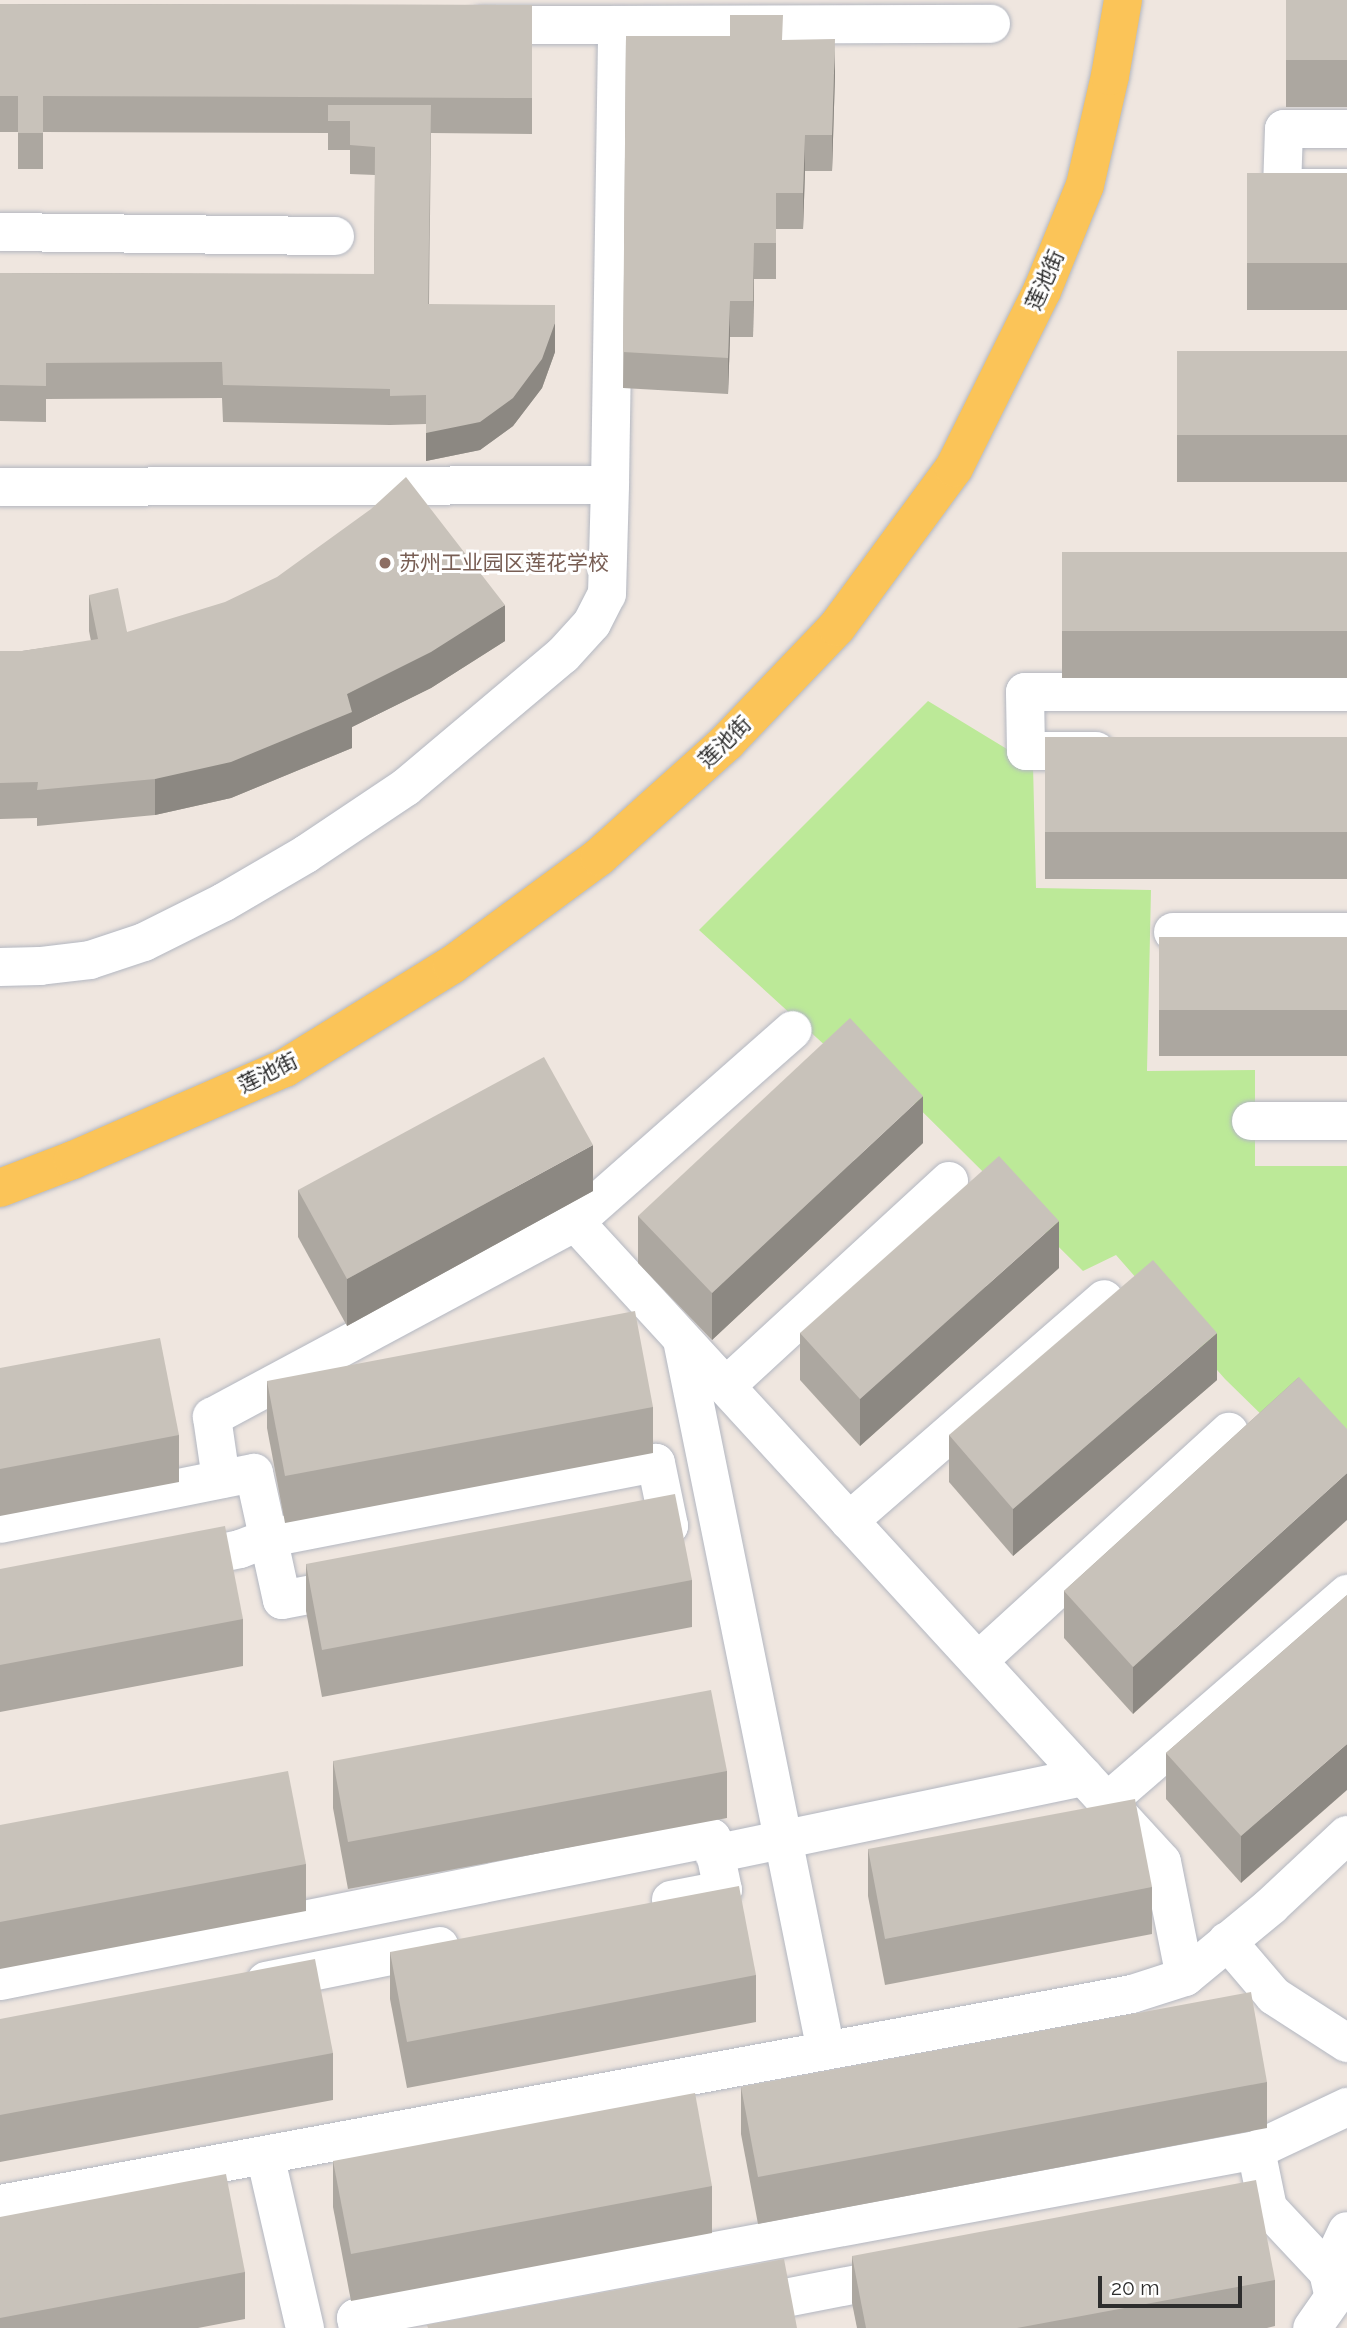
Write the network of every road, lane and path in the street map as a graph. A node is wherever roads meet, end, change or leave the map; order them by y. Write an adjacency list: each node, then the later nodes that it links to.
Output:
1 (1123, 0): 20 (main road, 莲池街)
2 (453, 24): 4 (street)
3 (991, 24): 4 (street)
4 (617, 25): 9 (street)
5 (1347, 129): 6 (street)
6 (1347, 188)
7 (0, 232): 8 (street)
8 (335, 236)
9 (610, 485): 10 (street); 15 (street)
10 (0, 487)
11 (1347, 692): 12 (street)
12 (1138, 751)
13 (1173, 932): 14 (street)
14 (1347, 932)
15 (0, 967)
16 (793, 1030): 21 (street)
17 (1251, 1121): 18 (street)
18 (1347, 1121)
19 (949, 1181): 24 (street)
20 (0, 1188)
21 (575, 1222): 23 (street); 26 (street)
22 (1104, 1298): 29 (street)
23 (682, 1340): 24 (street); 27 (street)
24 (726, 1386): 29 (street)
25 (1229, 1432): 36 (street)
26 (221, 1479): 30 (street); 32 (street)
27 (712, 1486): 28 (street); 39 (street)
28 (662, 1495): 31 (street); 32 (street)
29 (849, 1521): 36 (street)
30 (0, 1524)
31 (615, 1536)
32 (269, 1538): 33 (street); 34 (street)
33 (147, 1568)
34 (389, 1579)
35 (1347, 1594): 37 (street)
36 (978, 1661): 37 (street)
37 (1095, 1789): 39 (street); 46 (street)
38 (1347, 1835): 44 (street)
39 (783, 1840): 40 (street); 50 (street)
40 (715, 1854): 41 (street); 42 (street)
41 (643, 1905)
42 (327, 1915): 45 (street); 47 (street)
43 (471, 1940): 45 (street)
44 (1227, 1941): 46 (street); 49 (street)
45 (338, 1966): 48 (street)
46 (1185, 1978): 50 (street)
47 (0, 1981)
48 (230, 1988)
49 (1347, 2043)
50 (826, 2051): 53 (street)
51 (1347, 2107): 52 (street)
52 (1256, 2150): 55 (street); 58 (street)
53 (265, 2155): 54 (street); 63 (street)
54 (0, 2204)
55 (1268, 2208): 56 (street); 60 (street)
56 (1174, 2226)
57 (1347, 2231): 60 (street)
58 (782, 2238): 61 (street); 64 (street)
59 (945, 2268): 61 (street)
60 (1336, 2291): 65 (street)
61 (796, 2296): 62 (street)
62 (705, 2313)
63 (305, 2328)
64 (359, 2328)
65 (1312, 2328)

